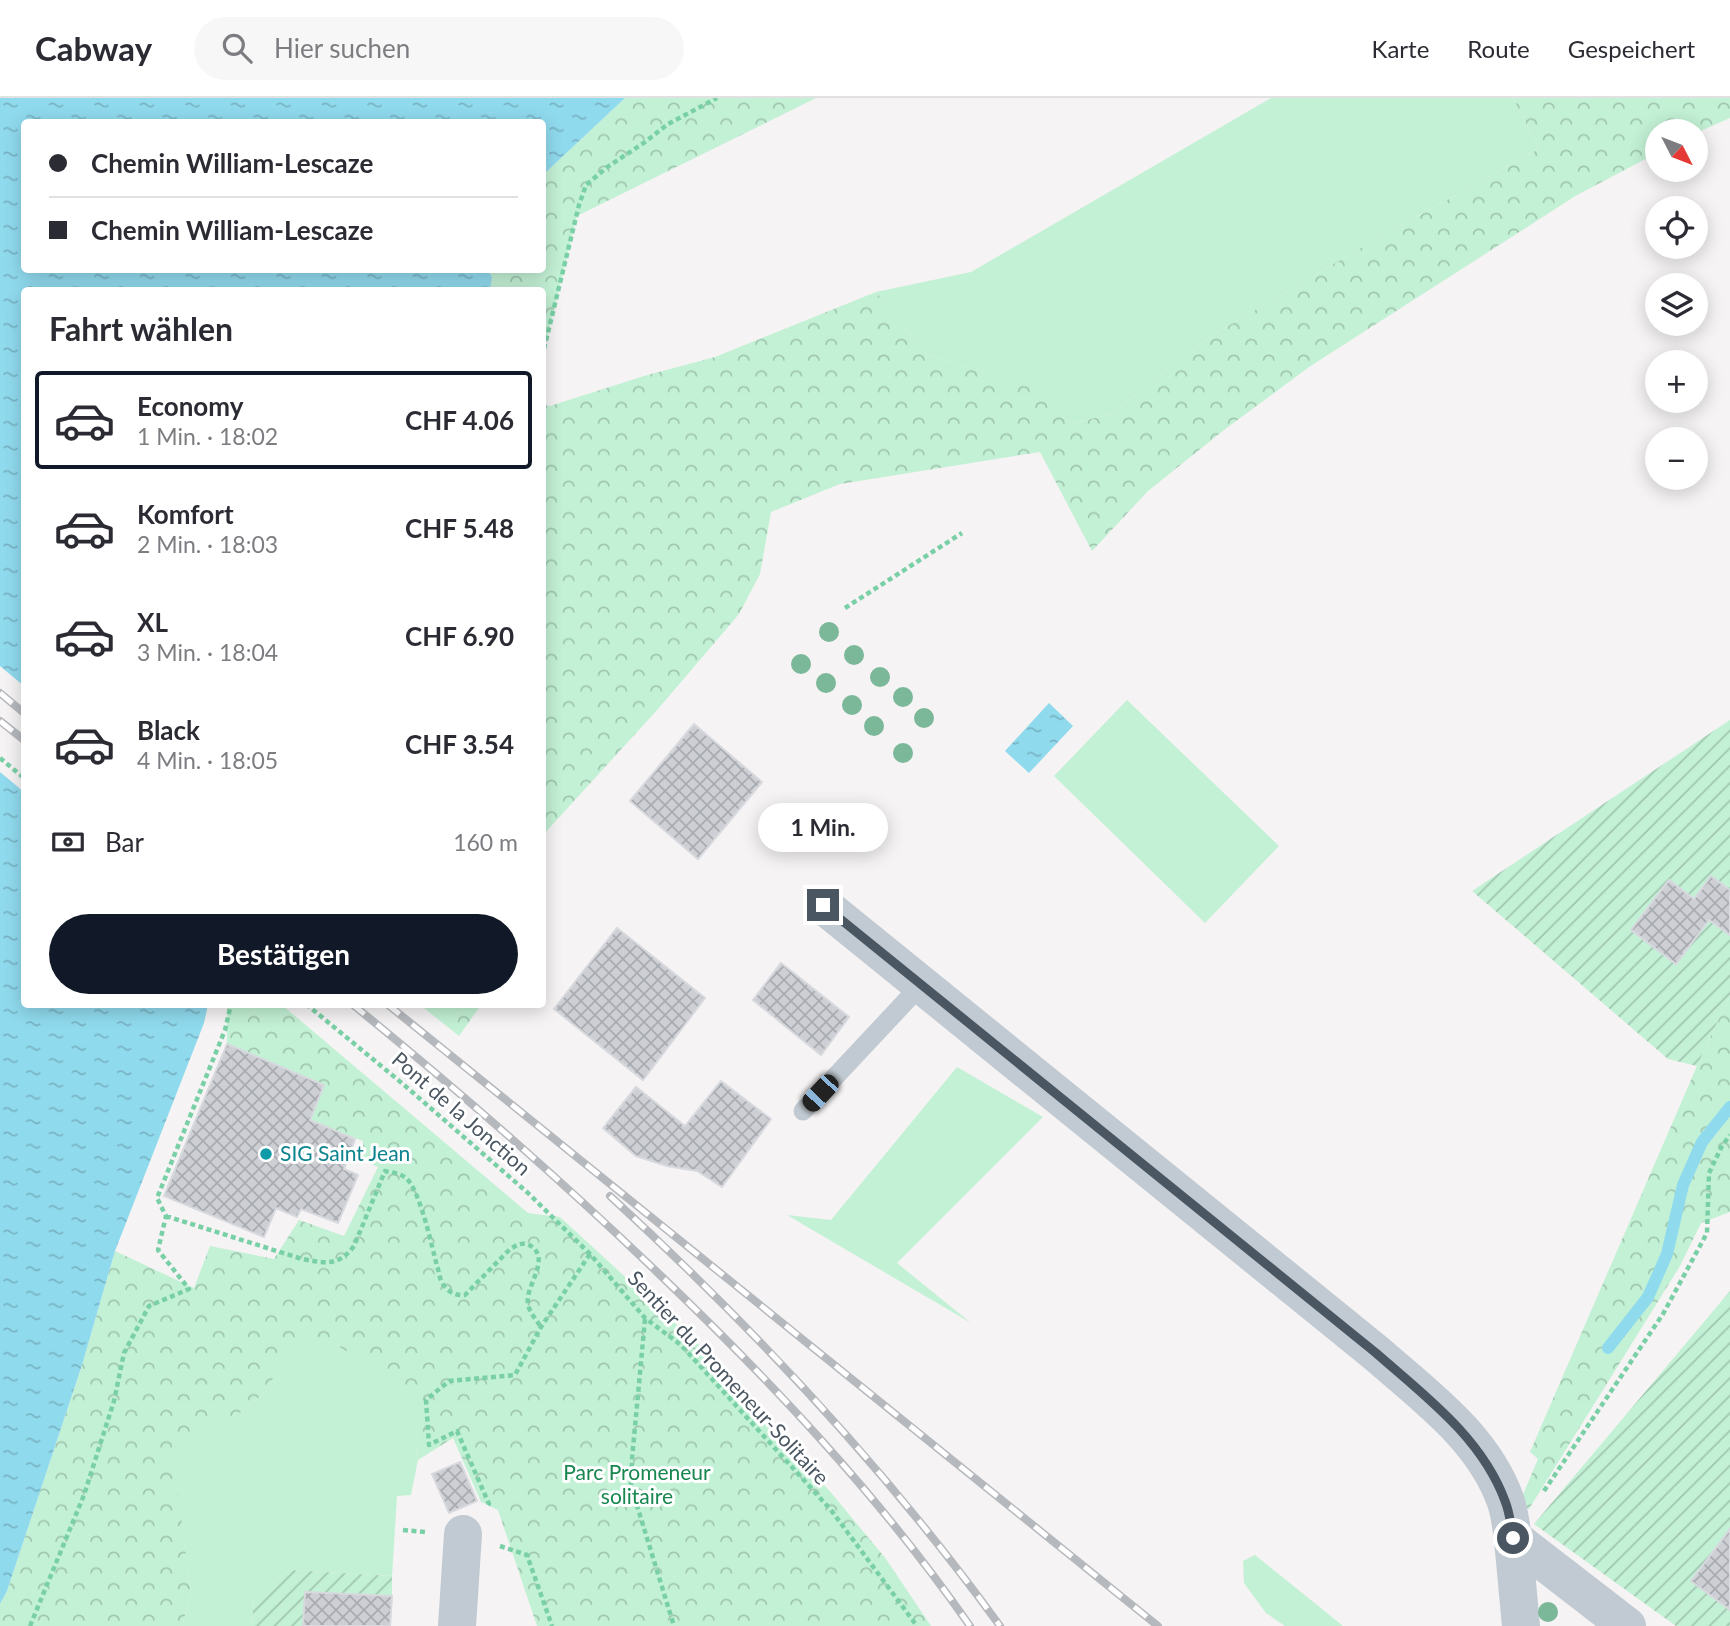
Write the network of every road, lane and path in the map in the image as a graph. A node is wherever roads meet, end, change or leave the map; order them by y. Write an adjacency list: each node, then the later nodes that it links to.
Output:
1 (717, 98): 2 (path)
2 (546, 341)
3 (962, 533): 4 (path)
4 (845, 608)
5 (0, 758): 6 (path)
6 (21, 776)
7 (823, 905): 8 (street)
8 (921, 985): 11 (lane); 18 (street)
9 (230, 1008): 13 (path)
10 (311, 1008): 14 (path, Pont de la Jonction)
11 (803, 1111)
12 (1730, 1135): 18 (path)
13 (166, 1216): 16 (path); 20 (path)
14 (590, 1254): 15 (path, Sentier du Promeneur-Solitaire); 16 (path)
15 (645, 1318): 23 (path); 24 (path, Sentier du Promeneur-Solitaire)
16 (541, 1326): 17 (path)
17 (463, 1534): 21 (street)
18 (1513, 1538): 25 (street); 28 (street)
19 (527, 1555): 22 (path)
20 (30, 1626)
21 (457, 1626)
22 (552, 1626)
23 (674, 1626)
24 (917, 1626)
25 (1521, 1626)
26 (1603, 1626): 27 (street)
27 (1618, 1626)
28 (1627, 1626)

